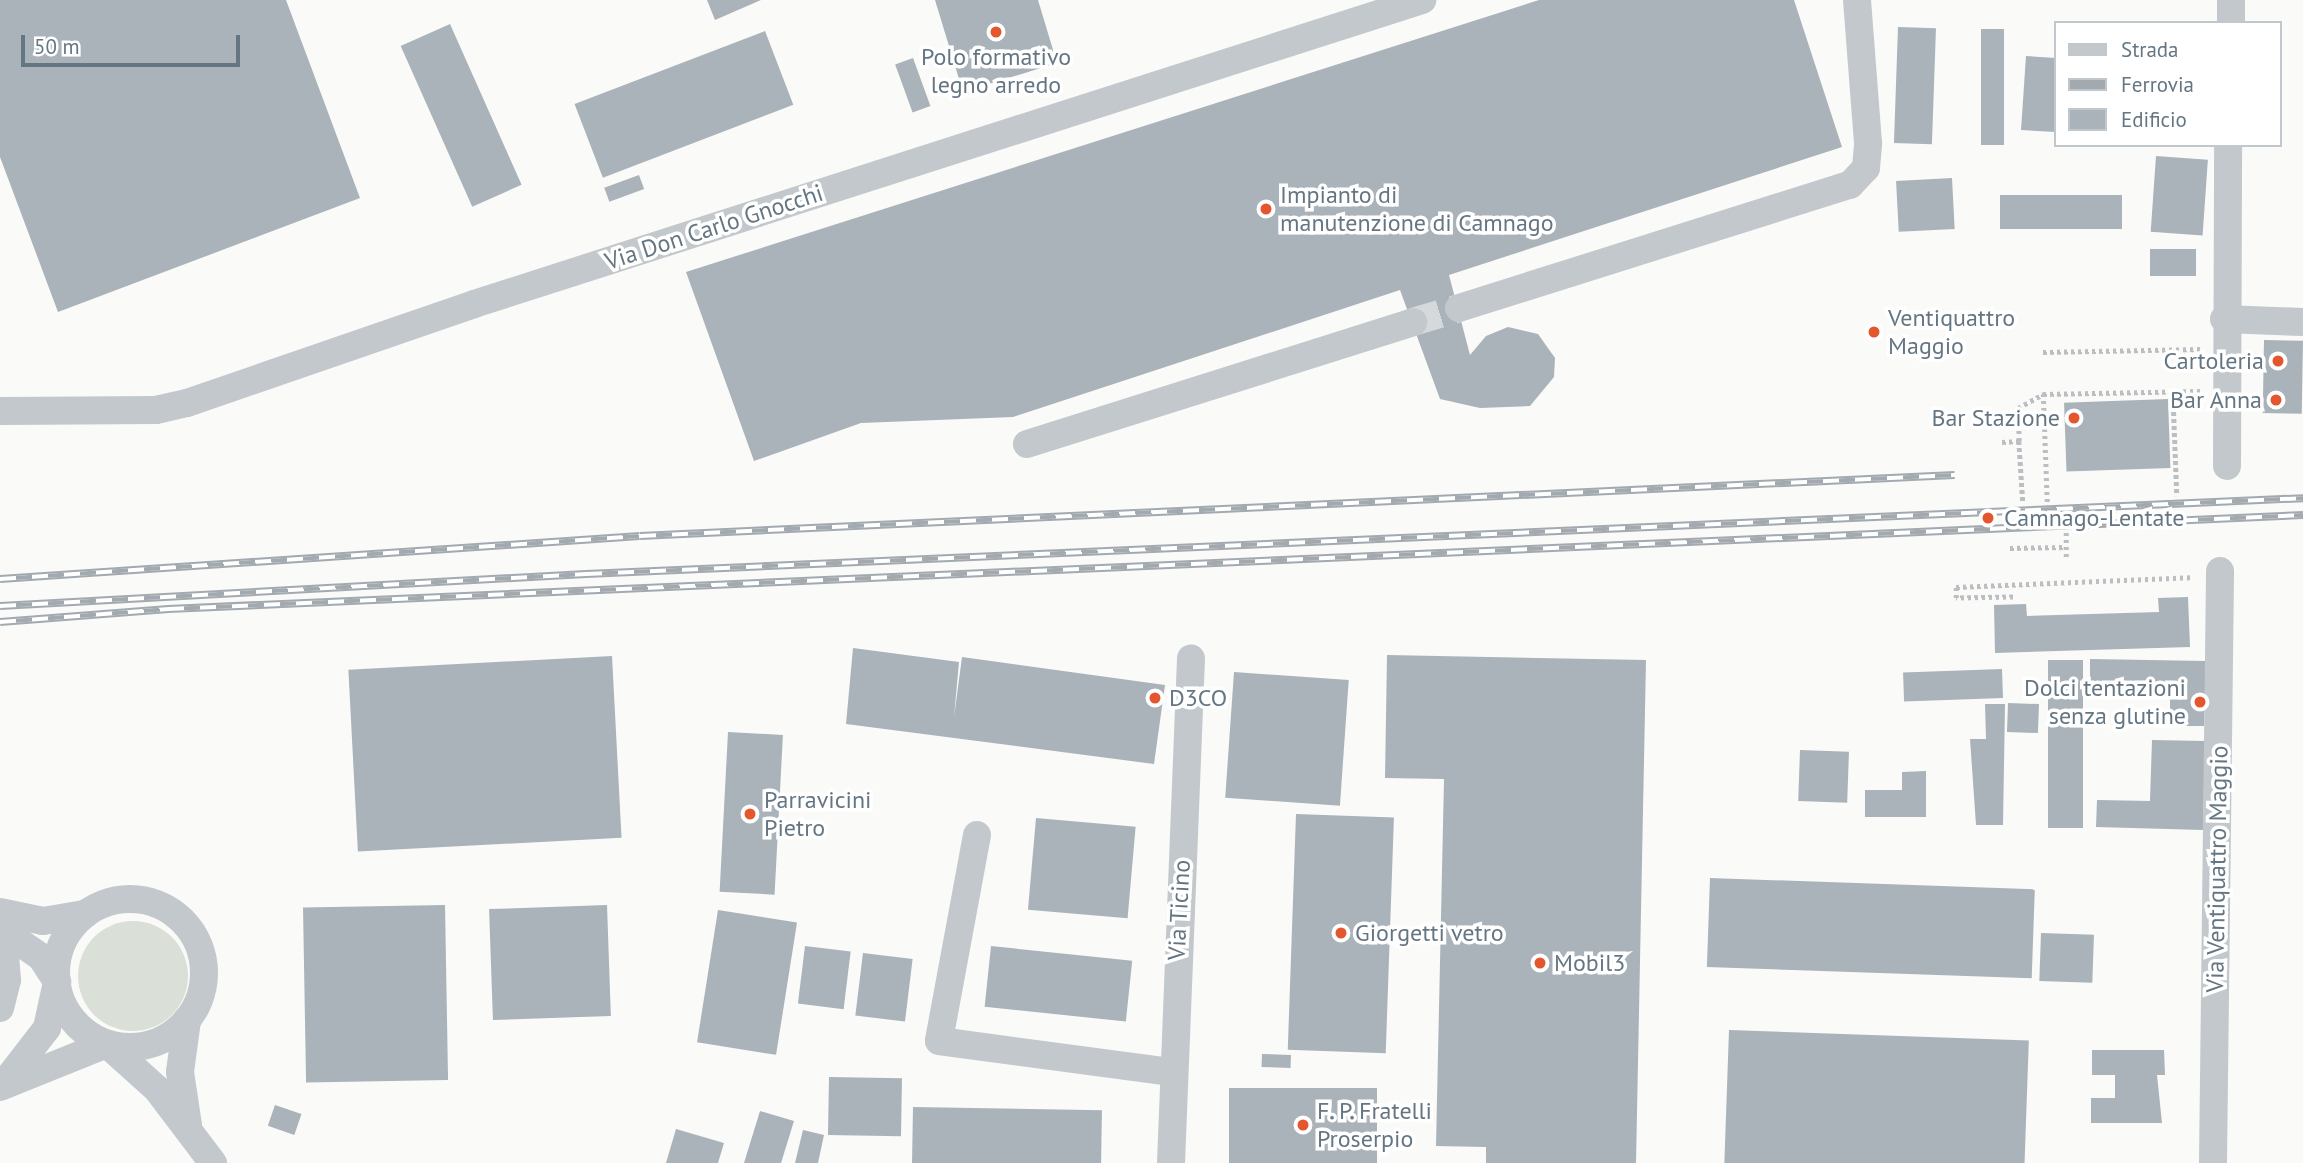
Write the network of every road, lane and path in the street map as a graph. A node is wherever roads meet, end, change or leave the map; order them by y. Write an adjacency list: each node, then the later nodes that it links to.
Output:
1 (1422, 0): 15 (street, Via Don Carlo Gnocchi)
2 (1857, 0): 6 (street)
3 (2231, 0): 4 (street)
4 (2231, 21)
5 (2228, 147): 7 (street)
6 (1459, 308)
7 (2224, 319): 9 (street); 12 (street)
8 (1413, 322): 18 (street)
9 (2303, 322)
10 (2209, 349): 11 (path)
11 (2043, 352)
12 (2226, 390): 13 (path); 19 (street)
13 (2174, 391): 14 (path); 20 (path)
14 (2043, 394): 16 (path); 21 (path)
15 (0, 411)
16 (2019, 441): 17 (path); 22 (path)
17 (2002, 442)
18 (1027, 444)
19 (2227, 466)
20 (2176, 496)
21 (2047, 502)
22 (2023, 503)
23 (2066, 531): 24 (path)
24 (2066, 547): 25 (path); 26 (path)
25 (2010, 548)
26 (2066, 557)
27 (2220, 573): 28 (path); 42 (street, Via Ventiquattro Maggio)
28 (2013, 597)
29 (1191, 657): 37 (street, Via Ticino)
30 (977, 835): 37 (street)
31 (85, 914): 32 (street); 33 (street); 35 (street)
32 (1, 924): 33 (street); 34 (street)
33 (57, 982): 36 (street); 38 (street)
34 (0, 1008)
35 (187, 1020): 36 (street); 39 (street)
36 (107, 1044): 38 (street); 39 (street)
37 (1172, 1072): 41 (street, Via Ticino)
38 (1, 1086)
39 (191, 1135): 40 (street)
40 (213, 1163)
41 (1171, 1163)
42 (2213, 1163)

